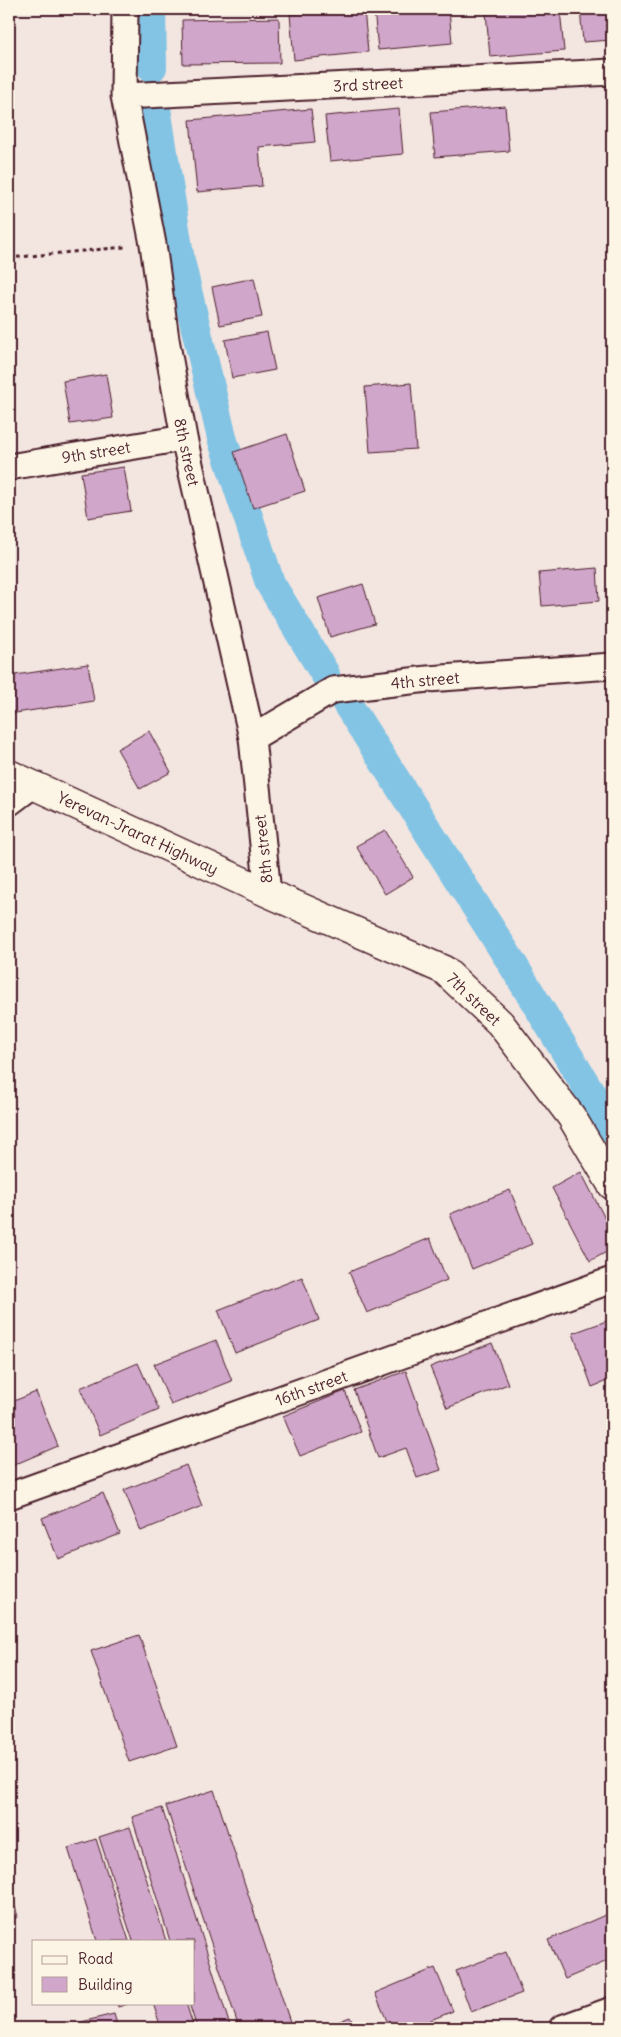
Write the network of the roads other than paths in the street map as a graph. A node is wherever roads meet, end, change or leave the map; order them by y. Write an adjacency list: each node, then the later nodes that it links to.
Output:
1 (125, 9): 3 (street, 8th street)
2 (612, 72): 3 (street, 3rd street)
3 (124, 96): 4 (street, 8th street)
4 (184, 438): 5 (street, 9th street); 7 (street, 8th street)
5 (9, 466)
6 (612, 666): 7 (street, 4th street)
7 (252, 738): 11 (street, 8th street)
8 (9, 774): 9 (main road, Yerevan-Jrarat Highway)
9 (33, 785): 10 (street); 11 (main road, Yerevan-Jrarat Highway)
10 (9, 803)
11 (268, 892): 12 (main road, 7th street)
12 (612, 1185)
13 (612, 1280): 14 (street, 16th street)
14 (9, 1496)
15 (612, 2010): 16 (street)
16 (562, 2028)

